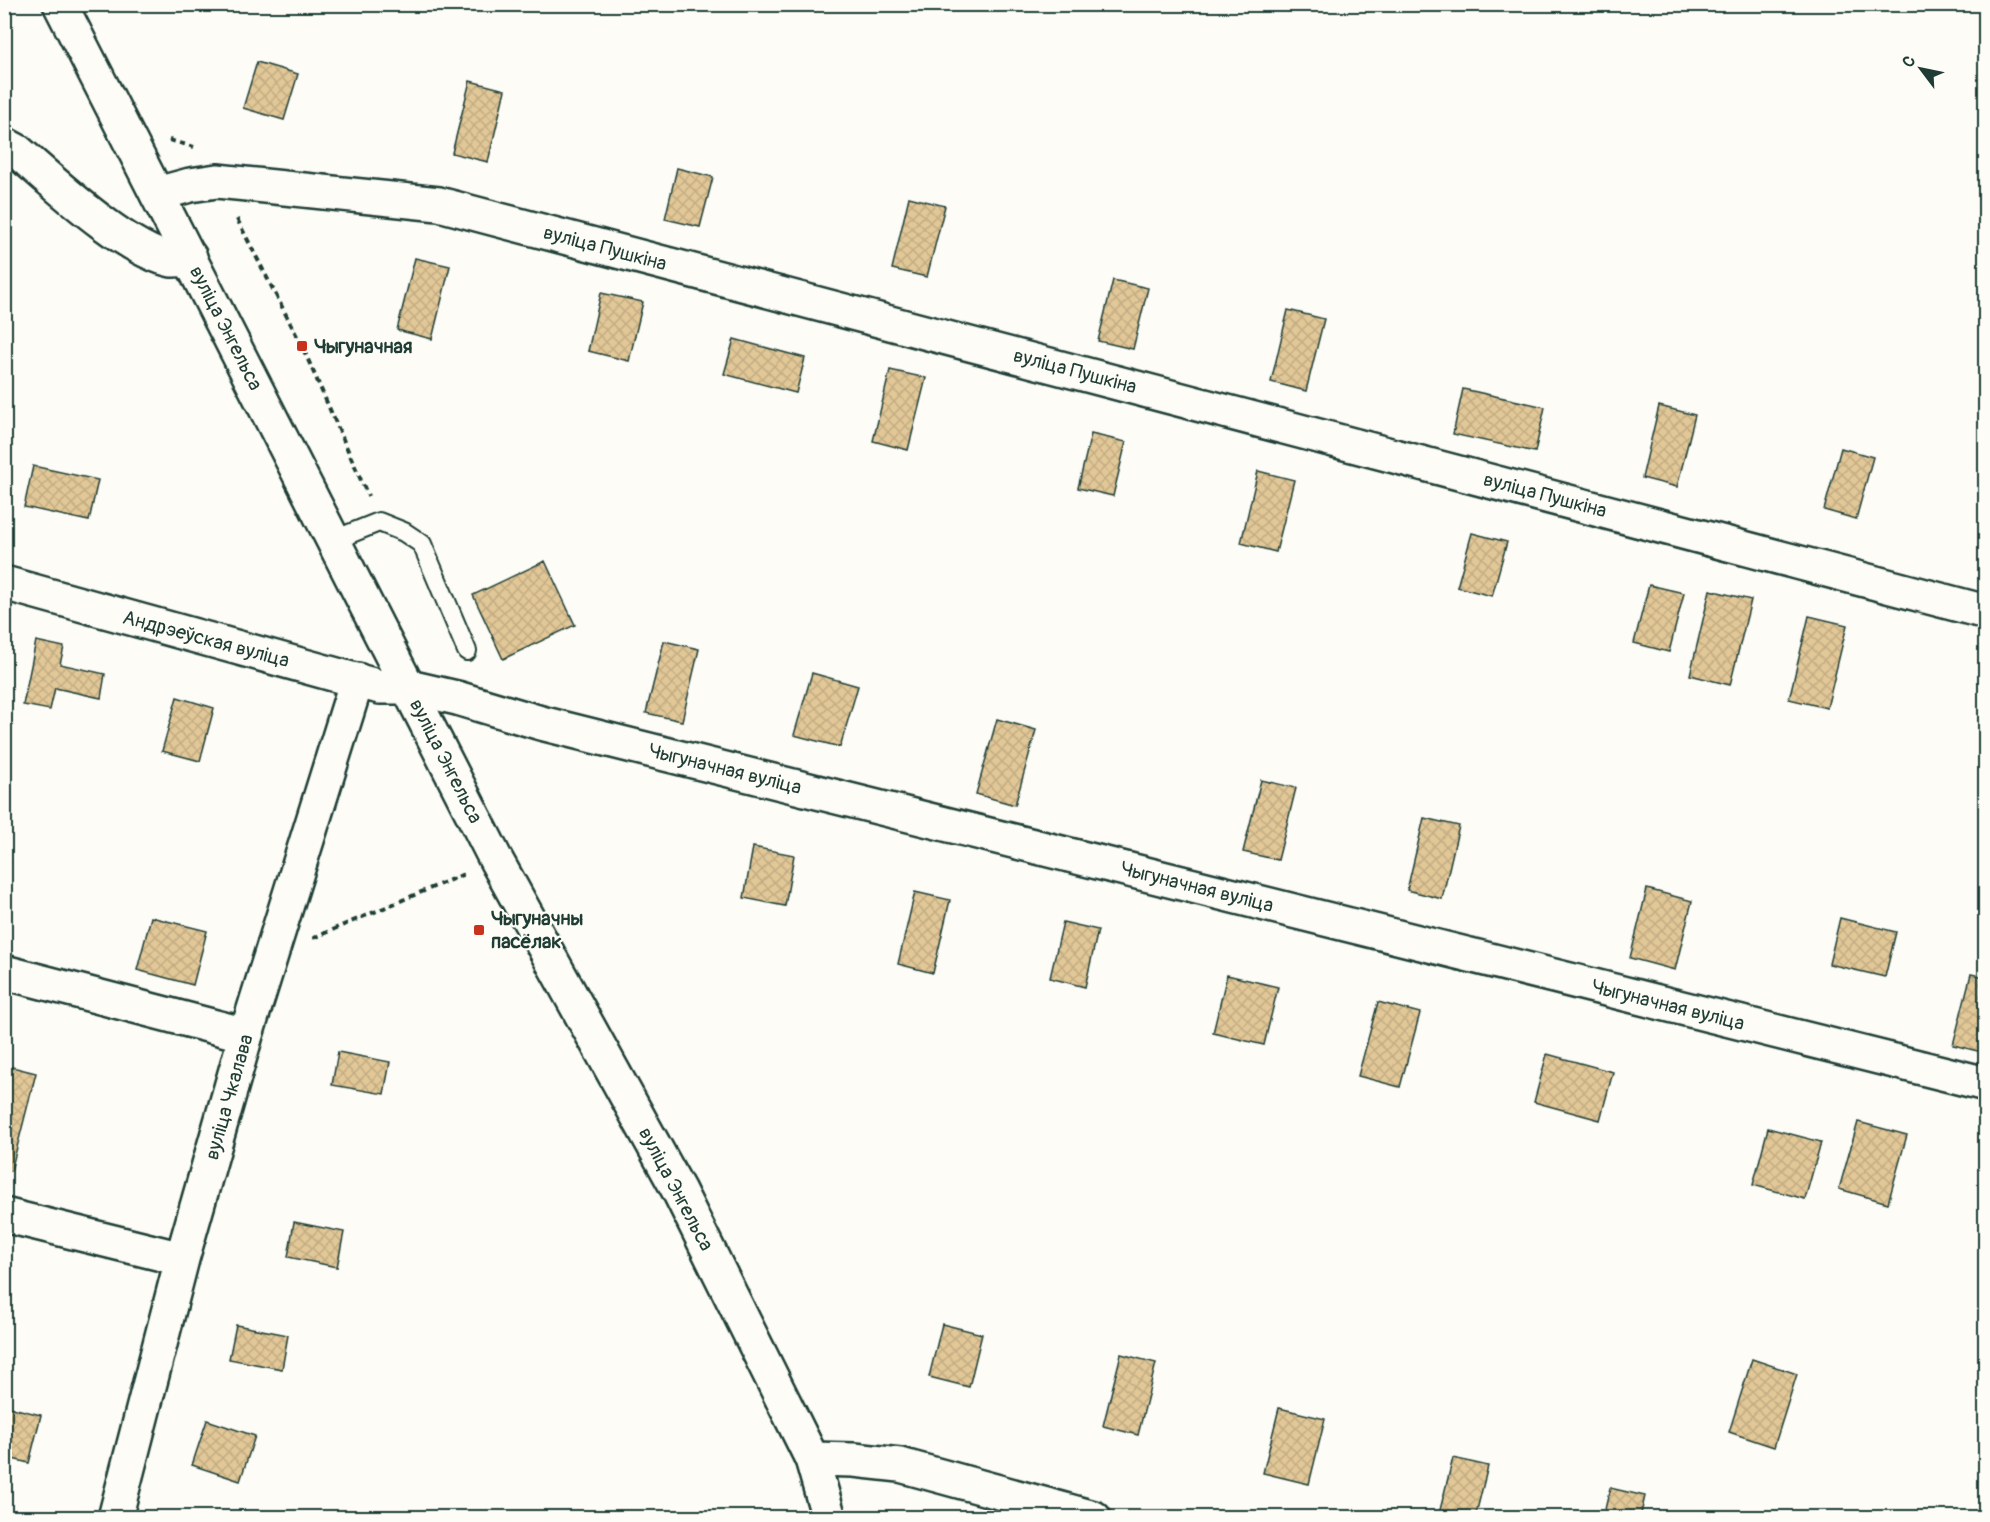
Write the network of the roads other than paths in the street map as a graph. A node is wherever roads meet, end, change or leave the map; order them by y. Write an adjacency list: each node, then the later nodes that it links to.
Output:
1 (60, 4): 3 (street, вуліца Энгельса)
2 (4, 144): 4 (street)
3 (157, 194): 4 (street, вуліца Энгельса); 7 (street, вуліца Пушкіна)
4 (190, 257): 5 (street, вуліца Энгельса)
5 (334, 540): 8 (lane); 10 (street, вуліца Энгельса)
6 (4, 583): 9 (street, Андрэеўская вуліца)
7 (1986, 612)
8 (467, 651)
9 (357, 680): 10 (street, Андрэеўская вуліца); 12 (street, вуліца Чкалава)
10 (409, 687): 13 (street, Чыгуначная вуліца); 16 (street, вуліца Энгельса)
11 (4, 972): 12 (street)
12 (246, 1035): 15 (street, вуліца Чкалава)
13 (1986, 1084)
14 (4, 1215): 15 (street)
15 (182, 1259): 17 (street, вуліца Чкалава)
16 (812, 1459): 18 (street, вуліца Энгельса); 19 (street)
17 (115, 1518)
18 (829, 1518)
19 (1094, 1518)

